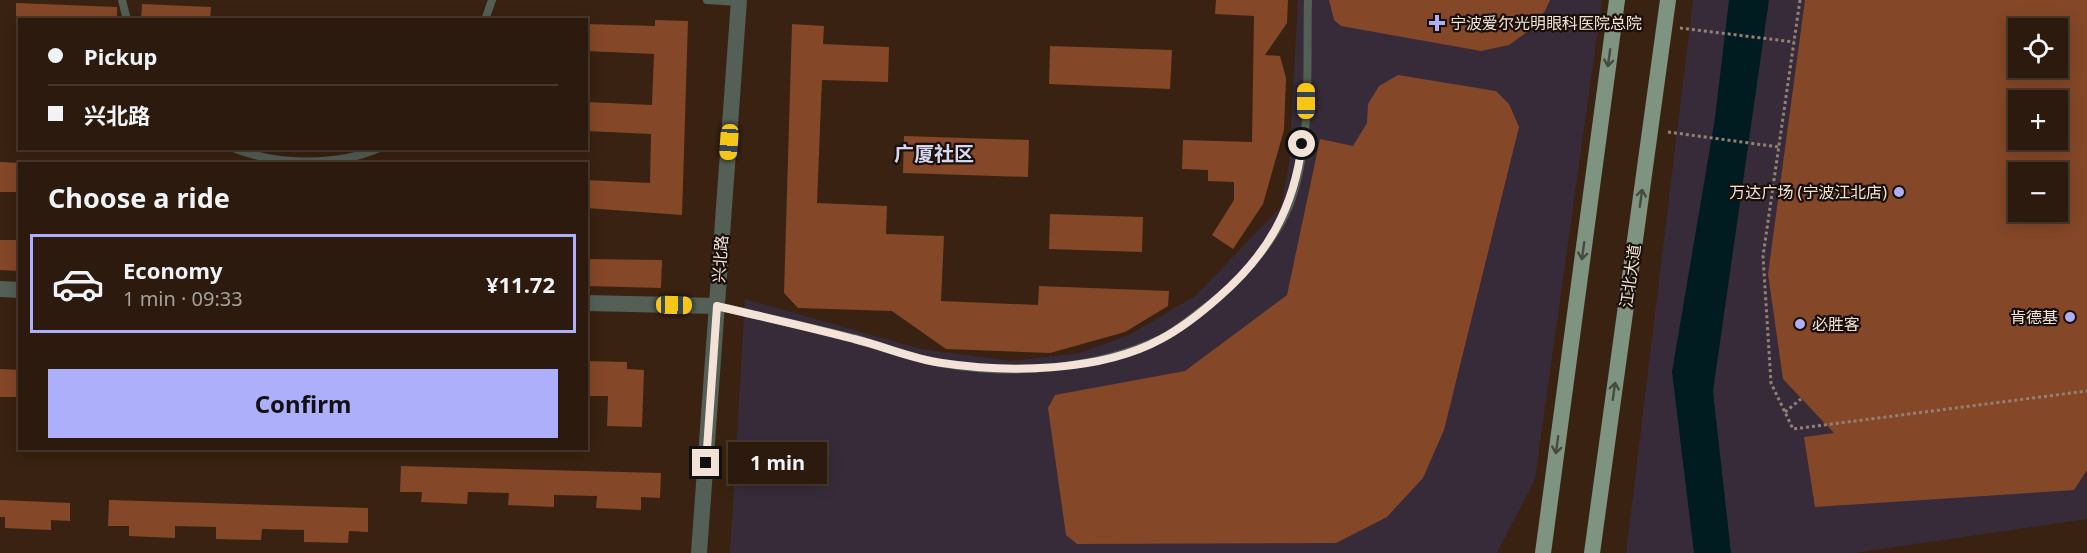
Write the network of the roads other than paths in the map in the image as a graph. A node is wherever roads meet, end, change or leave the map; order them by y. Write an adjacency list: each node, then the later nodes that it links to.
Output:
1 (122, 0): 8 (lane)
2 (492, 0): 9 (lane)
3 (707, 0): 6 (lane)
4 (1308, 0): 17 (lane)
5 (1617, 0): 19 (main road, one-way to 19)
6 (739, 1): 17 (street, 兴北路)
7 (1668, 5): 20 (main road, 江北大道, one-way to 7)
8 (126, 18)
9 (486, 18)
10 (238, 150): 12 (lane)
11 (371, 150): 13 (lane)
12 (318, 162)
13 (318, 162)
14 (0, 289): 15 (street)
15 (18, 290)
16 (588, 303): 17 (street)
17 (717, 306): 18 (street, 兴北路)
18 (699, 553)
19 (1543, 553)
20 (1592, 553)

